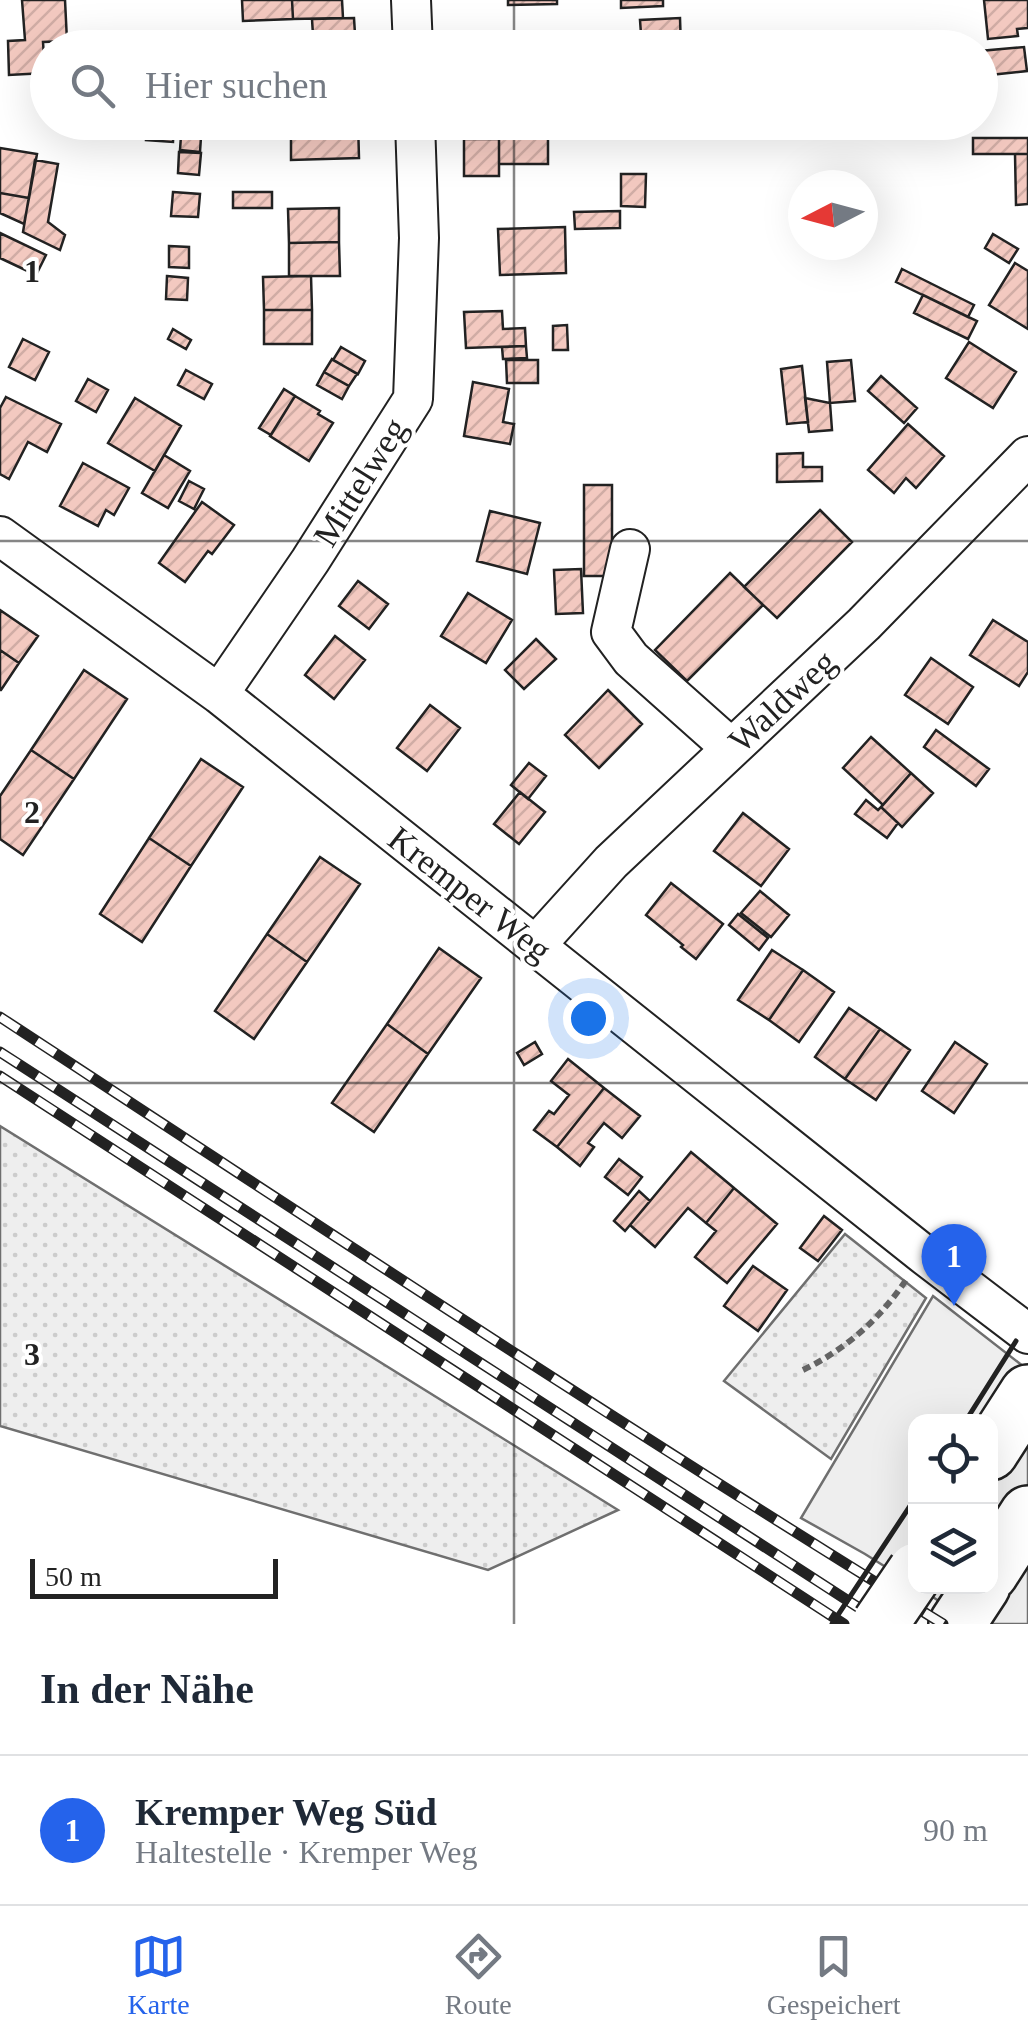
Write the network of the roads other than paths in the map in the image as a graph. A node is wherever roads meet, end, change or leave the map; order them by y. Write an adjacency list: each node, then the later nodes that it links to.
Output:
1 (411, 0): 2 (street)
2 (412, 30)
3 (416, 140): 7 (street, Mittelweg)
4 (1028, 456): 8 (street, Waldweg)
5 (0, 536): 7 (street, Kremper Weg)
6 (630, 549): 8 (street)
7 (219, 694): 9 (street, Kremper Weg)
8 (731, 748): 9 (street, Waldweg)
9 (536, 946): 10 (street, Kremper Weg)
10 (1028, 1334)
11 (1024, 1399): 12 (highway)
12 (998, 1440)
13 (1028, 1514): 14 (highway)
14 (998, 1561)
15 (908, 1583): 17 (highway, bridge)
16 (977, 1594): 18 (highway)
17 (880, 1624)
18 (957, 1624)

